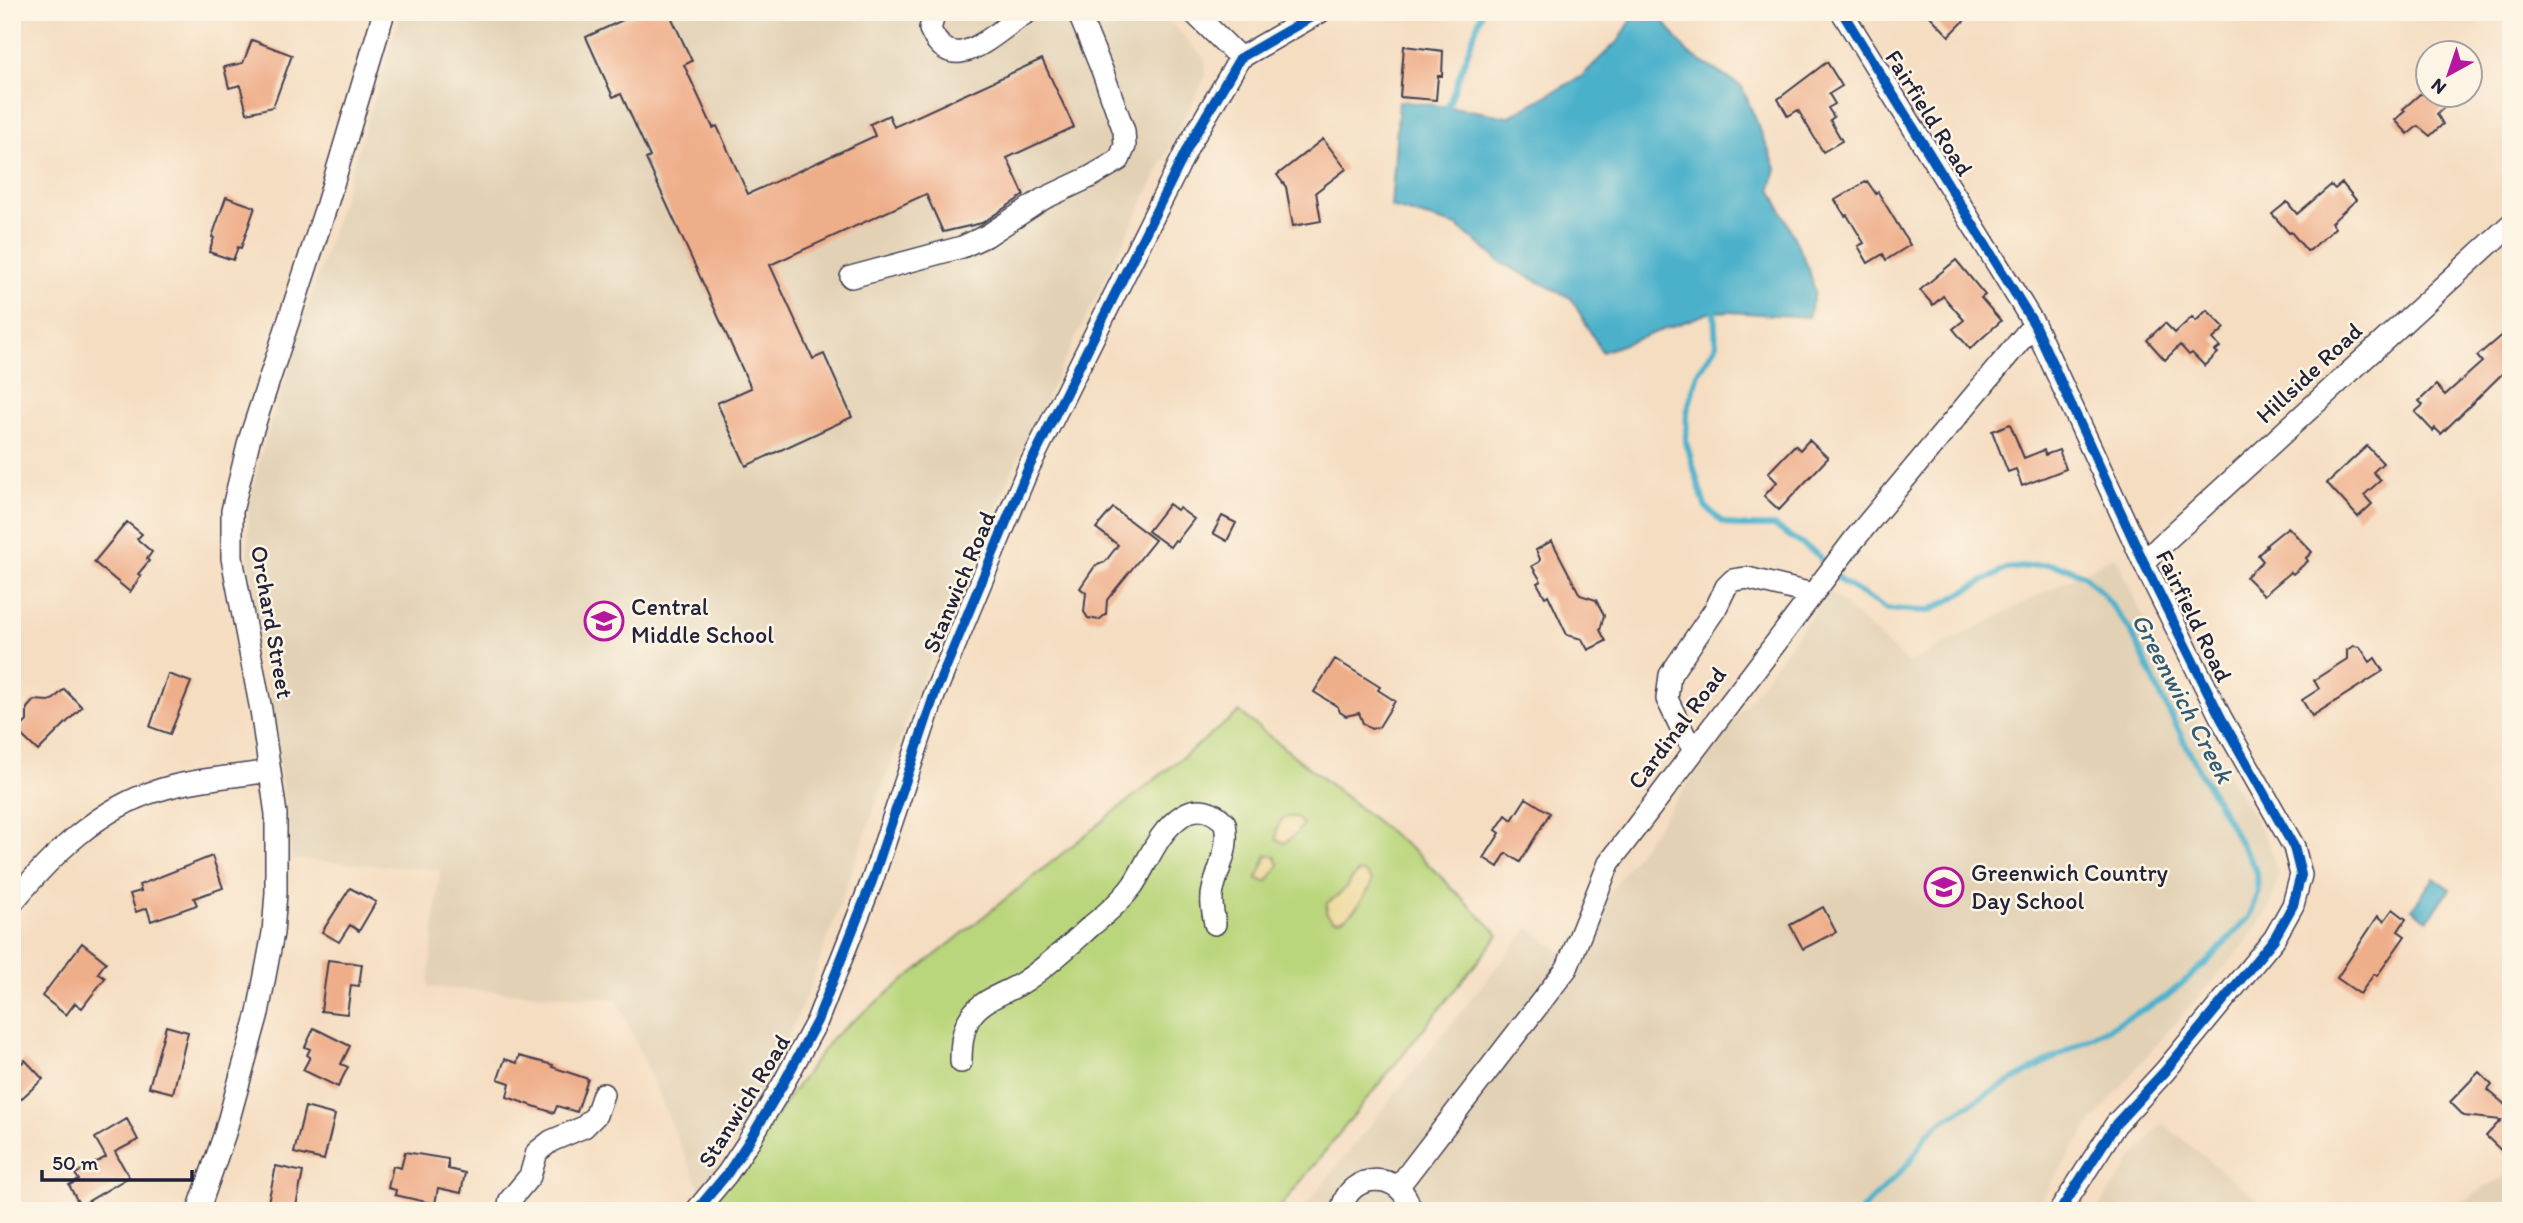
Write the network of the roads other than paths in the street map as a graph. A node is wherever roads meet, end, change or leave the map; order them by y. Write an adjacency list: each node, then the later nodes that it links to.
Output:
1 (384, 12): 15 (street, Orchard Street)
2 (935, 12): 7 (street)
3 (1078, 12): 10 (street)
4 (1193, 12): 8 (street)
5 (1320, 12): 8 (street, Stanwich Road)
6 (1842, 12): 11 (street, Fairfield Road)
7 (1023, 13)
8 (1240, 58): 23 (street, Stanwich Road)
9 (2511, 224): 12 (street, Hillside Road)
10 (851, 277)
11 (2034, 324): 12 (street, Fairfield Road); 13 (street, Cardinal Road)
12 (2144, 563): 26 (street, Fairfield Road)
13 (1812, 594): 14 (street, Cardinal Road); 14 (street)
14 (1694, 749): 20 (street, Cardinal Road)
15 (270, 771): 16 (street); 21 (street, Orchard Street)
16 (12, 903)
17 (1215, 924): 18 (street)
18 (961, 1062)
19 (603, 1094): 22 (street)
20 (1398, 1187): 24 (street); 25 (street)
21 (198, 1211)
22 (508, 1211)
23 (696, 1211)
24 (1342, 1211)
25 (1410, 1211)
26 (2060, 1211)

